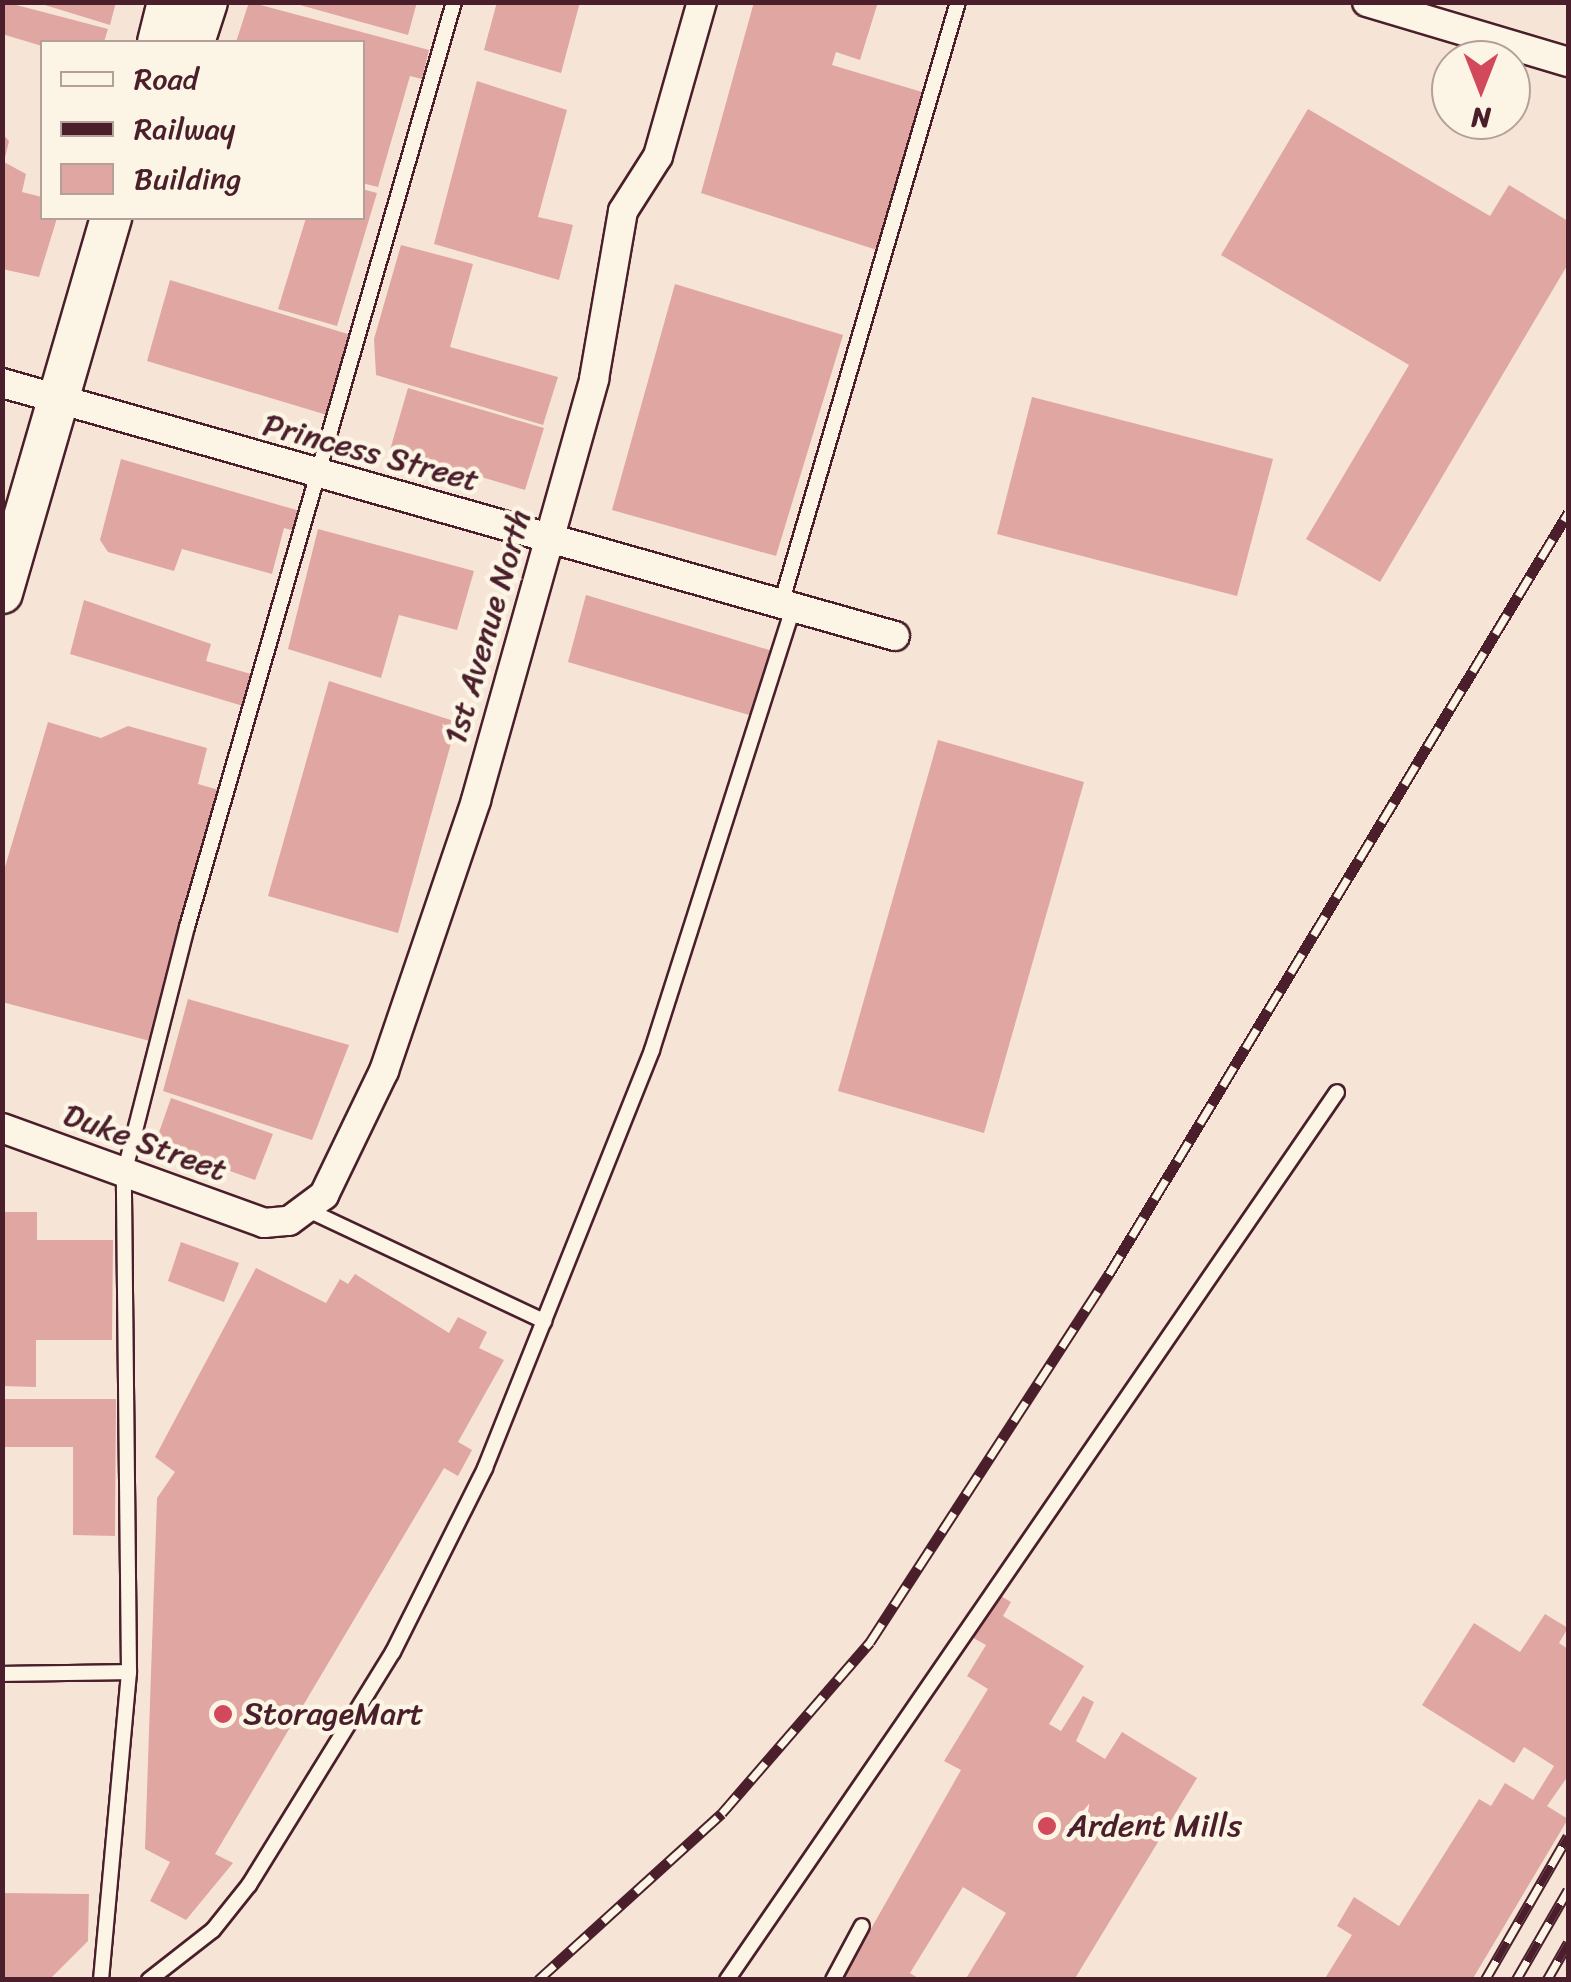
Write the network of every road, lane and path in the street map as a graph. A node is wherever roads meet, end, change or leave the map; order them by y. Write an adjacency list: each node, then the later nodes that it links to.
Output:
1 (168, 2): 7 (main road)
2 (207, 2): 8 (main road)
3 (454, 2): 15 (lane)
4 (702, 2): 16 (street, 1st Avenue North)
5 (958, 2): 18 (lane)
6 (1367, 2): 9 (street)
7 (158, 40)
8 (195, 40)
9 (1568, 62)
10 (110, 220): 12 (main road)
11 (127, 220): 12 (main road)
12 (84, 318): 14 (main road)
13 (2, 383): 14 (street, Princess Street)
14 (62, 398): 15 (street, Princess Street); 17 (main road)
15 (317, 478): 16 (street, Princess Street); 22 (lane)
16 (550, 538): 18 (street, Princess Street); 23 (street, 1st Avenue North)
17 (2, 593)
18 (787, 605): 19 (street, Princess Street); 24 (lane)
19 (895, 636)
20 (1338, 1092): 30 (lane)
21 (2, 1128): 22 (street, Duke Street)
22 (124, 1174): 23 (street, Duke Street); 25 (lane)
23 (310, 1210): 24 (lane)
24 (544, 1321): 29 (lane)
25 (129, 1672): 26 (lane); 28 (lane)
26 (2, 1674)
27 (862, 1926): 31 (lane)
28 (101, 1980)
29 (149, 1980)
30 (727, 1980)
31 (833, 1980)

